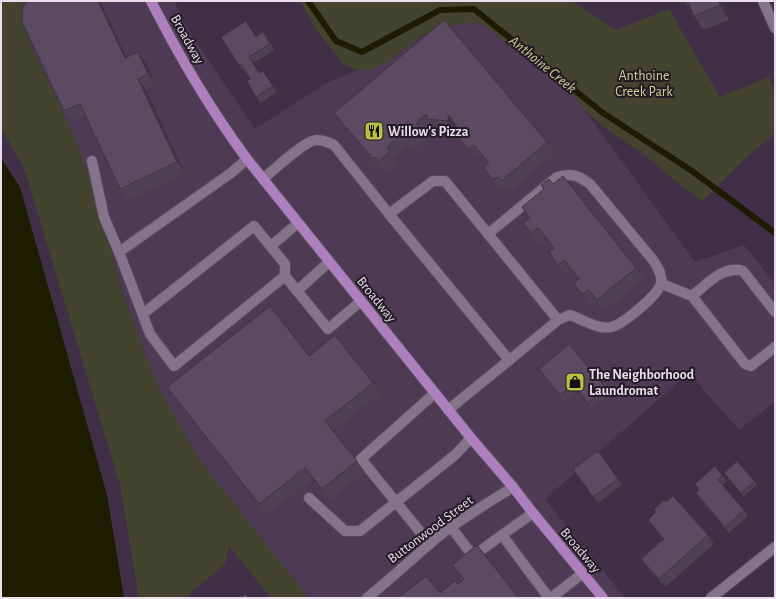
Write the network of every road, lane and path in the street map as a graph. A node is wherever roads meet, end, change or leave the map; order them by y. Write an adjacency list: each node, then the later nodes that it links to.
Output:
1 (151, 1): 4 (main road, Broadway)
2 (763, 1): 3 (street)
3 (775, 28)
4 (247, 159): 6 (main road, Broadway); 11 (street)
5 (92, 161): 11 (street)
6 (263, 179): 7 (street); 8 (main road, Broadway)
7 (389, 214): 9 (street); 22 (street)
8 (298, 223): 10 (street); 12 (main road, Broadway)
9 (488, 234): 14 (street); 20 (street)
10 (271, 246): 13 (street); 19 (street)
11 (119, 252): 19 (street)
12 (329, 262): 15 (street); 17 (main road, Broadway)
13 (285, 276): 15 (street); 19 (street)
14 (662, 284): 16 (street); 20 (street)
15 (297, 291): 17 (street)
16 (692, 296): 18 (street); 21 (street)
17 (361, 301): 23 (main road, Broadway)
18 (775, 312)
19 (144, 313)
20 (558, 320): 22 (street)
21 (775, 347)
22 (509, 360): 24 (street)
23 (435, 393): 24 (main road, Broadway); 28 (street)
24 (448, 410): 25 (main road, Broadway)
25 (471, 438): 26 (main road, Broadway); 28 (street)
26 (513, 487): 29 (main road, Broadway); 30 (street, Buttonwood Street)
27 (309, 498): 28 (street)
28 (396, 502): 32 (street)
29 (533, 513): 31 (street); 34 (main road, Broadway)
30 (451, 527): 31 (street); 32 (street, Buttonwood Street)
31 (502, 535): 36 (street)
32 (430, 544): 35 (street, Buttonwood Street)
33 (775, 547): 38 (street)
34 (583, 573): 36 (street); 37 (main road, Broadway)
35 (371, 597)
36 (550, 598)
37 (603, 598)
38 (711, 598)

